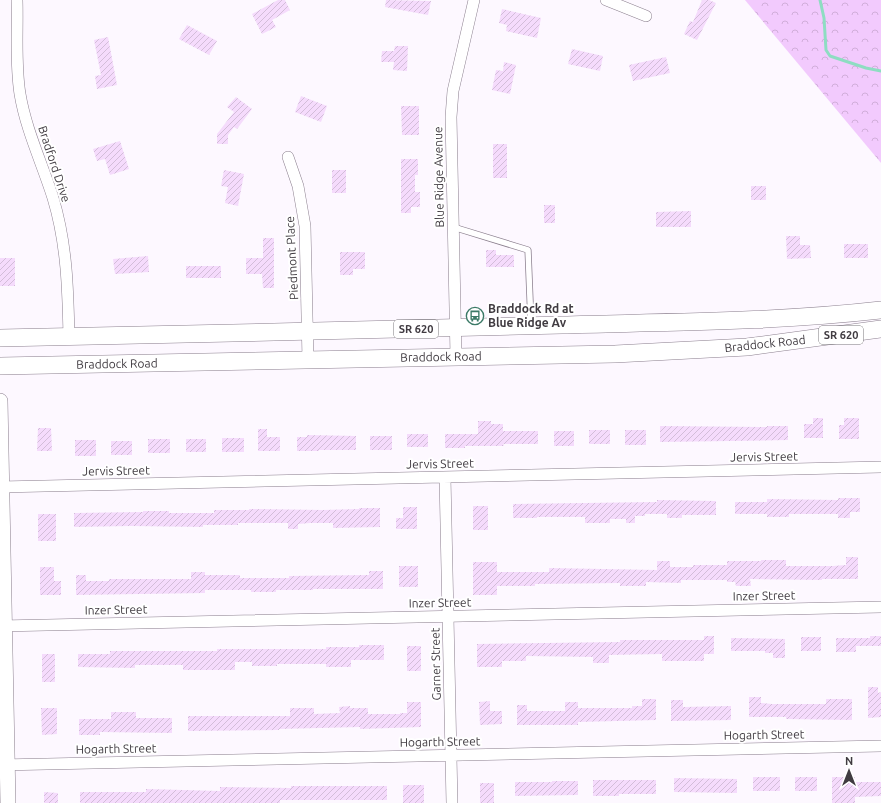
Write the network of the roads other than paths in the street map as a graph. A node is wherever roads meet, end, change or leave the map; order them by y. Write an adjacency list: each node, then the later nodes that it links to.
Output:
1 (18, 0): 12 (street, Bradford Drive)
2 (474, 0): 6 (street, Blue Ridge Avenue)
3 (606, 0): 4 (street)
4 (646, 16)
5 (288, 157): 11 (street, Piedmont Place)
6 (453, 227): 8 (lane); 9 (street, Blue Ridge Avenue)
7 (881, 310): 8 (main road, Braddock Road / SR 620)
8 (531, 326): 9 (main road, Braddock Road / SR 620)
9 (455, 328): 11 (main road, Braddock Road / SR 620); 14 (street, Blue Ridge Avenue)
10 (881, 329): 14 (main road, Braddock Road / SR 620)
11 (308, 331): 12 (main road, Braddock Road / SR 620); 15 (street, Piedmont Place)
12 (69, 336): 13 (main road, Braddock Road / SR 620)
13 (0, 338)
14 (456, 356): 15 (main road, Braddock Road / SR 620)
15 (308, 360): 16 (main road, Braddock Road / SR 620)
16 (0, 366)
17 (0, 401): 20 (street)
18 (881, 467): 19 (street, Jervis Street)
19 (445, 477): 20 (street, Jervis Street); 22 (street, Garner Street)
20 (1, 487): 23 (street)
21 (881, 607): 22 (street, Inzer Street)
22 (448, 616): 23 (street, Inzer Street); 25 (street, Garner Street)
23 (3, 626): 26 (street)
24 (881, 746): 25 (street, Hogarth Street)
25 (451, 755): 26 (street, Hogarth Street); 28 (street, Garner Street)
26 (4, 765): 27 (street)
27 (8, 803)
28 (452, 803)

